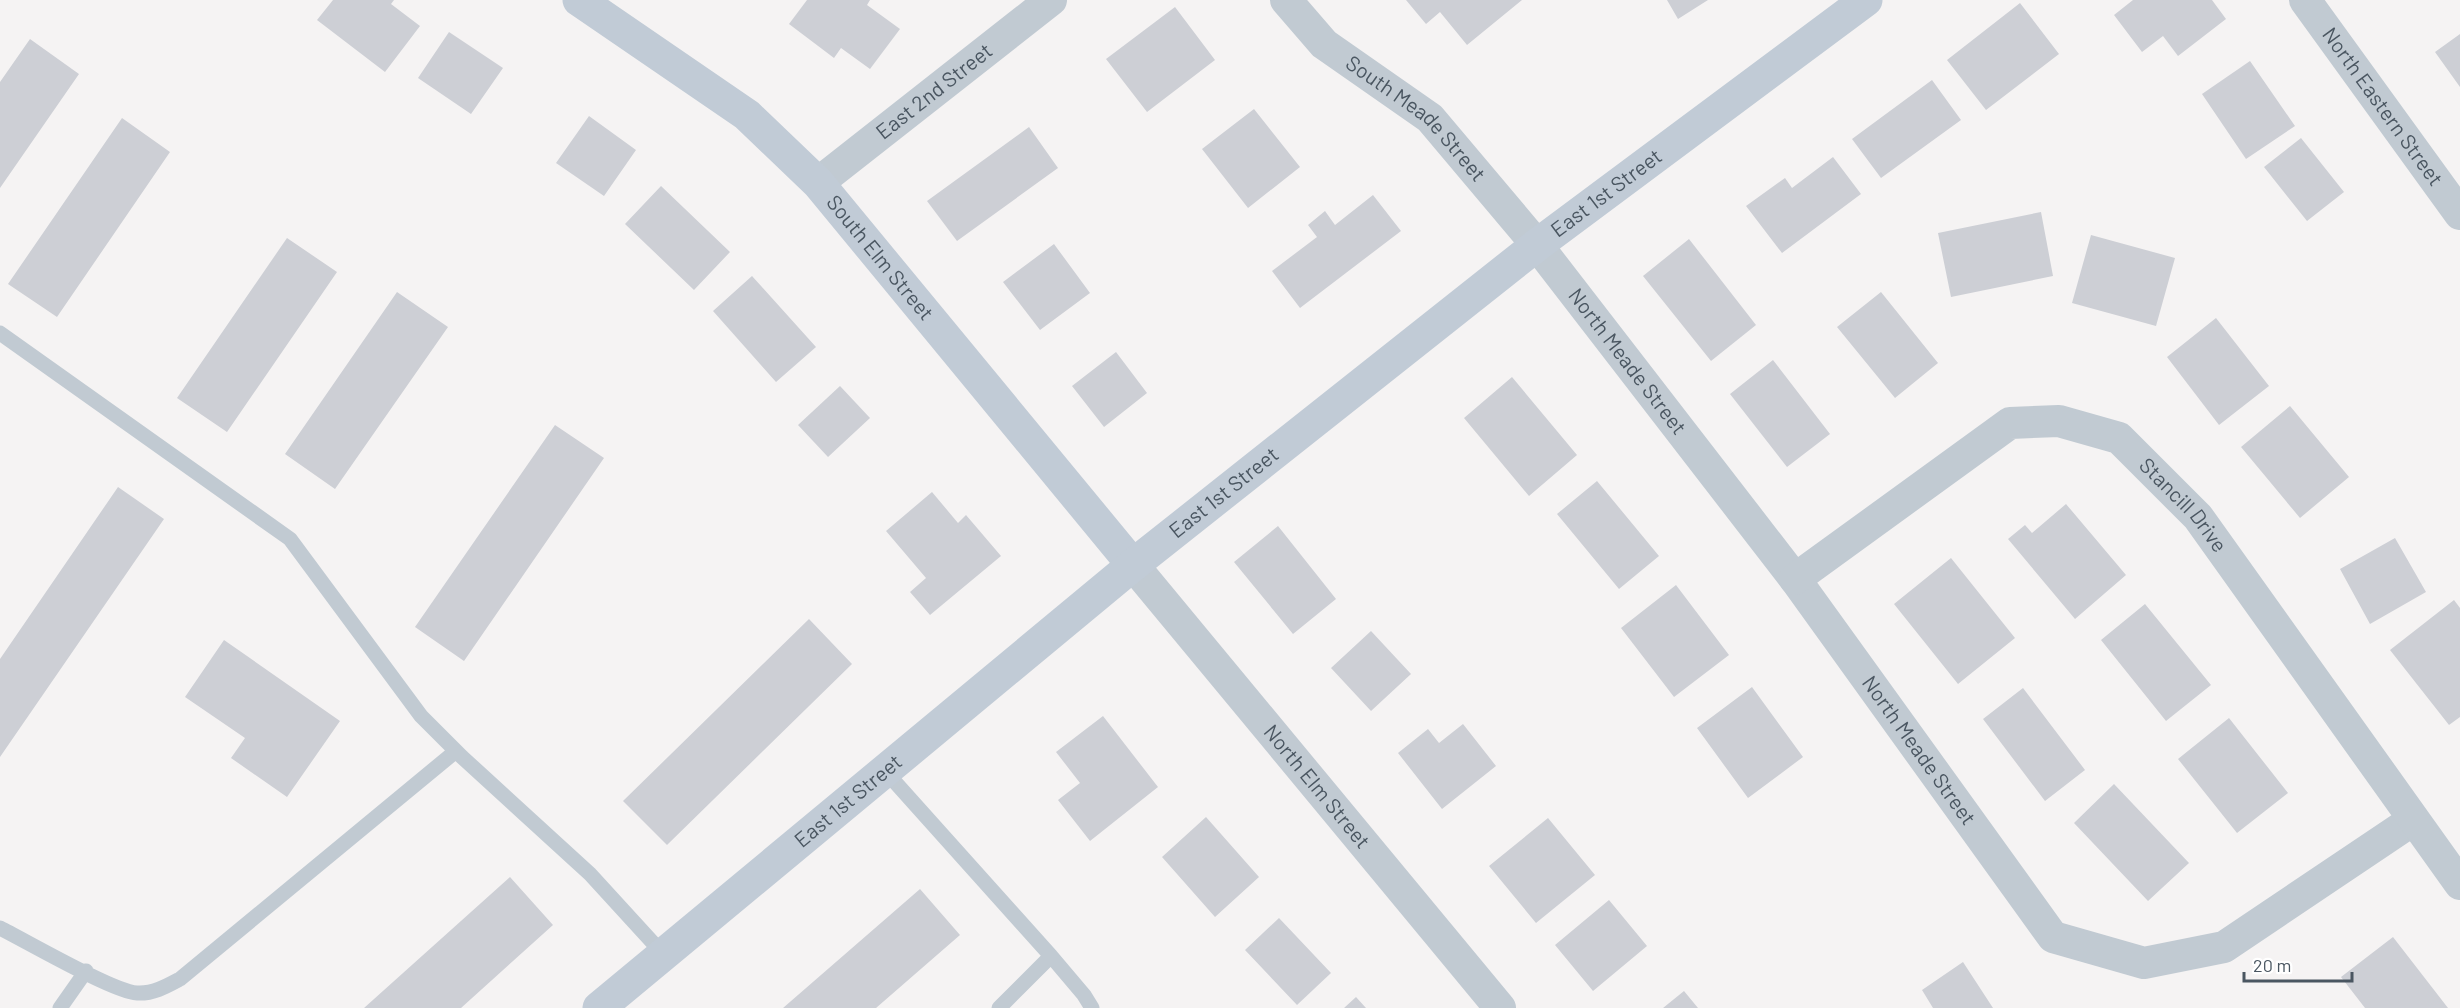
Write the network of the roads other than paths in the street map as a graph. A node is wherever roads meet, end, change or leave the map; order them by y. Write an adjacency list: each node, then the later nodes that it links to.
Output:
1 (579, 0): 6 (street, South Elm Street)
2 (1051, 0): 6 (street, East 2nd Street)
3 (1286, 0): 8 (street, South Meade Street)
4 (1866, 0): 8 (street, East 1st Street)
5 (2305, 0): 7 (street, North Eastern Street)
6 (818, 183): 10 (street, South Elm Street)
7 (2460, 214)
8 (1537, 245): 10 (street, East 1st Street); 11 (street, North Meade Street)
9 (0, 333): 12 (lane)
10 (1134, 565): 13 (street, East 1st Street); 24 (street, North Elm Street)
11 (1795, 579): 14 (street, North Meade Street); 14 (street, Stancill Drive)
12 (456, 751): 17 (lane); 19 (lane)
13 (886, 772): 17 (street, East 1st Street); 18 (lane)
14 (2413, 820): 15 (street, Stancill Drive)
15 (2460, 884)
16 (0, 928): 19 (lane)
17 (665, 956): 20 (street, East 1st Street)
18 (1051, 956): 22 (lane); 23 (lane)
19 (86, 971): 21 (lane)
20 (604, 1007)
21 (60, 1008)
22 (999, 1008)
23 (1092, 1008)
24 (1500, 1008)

